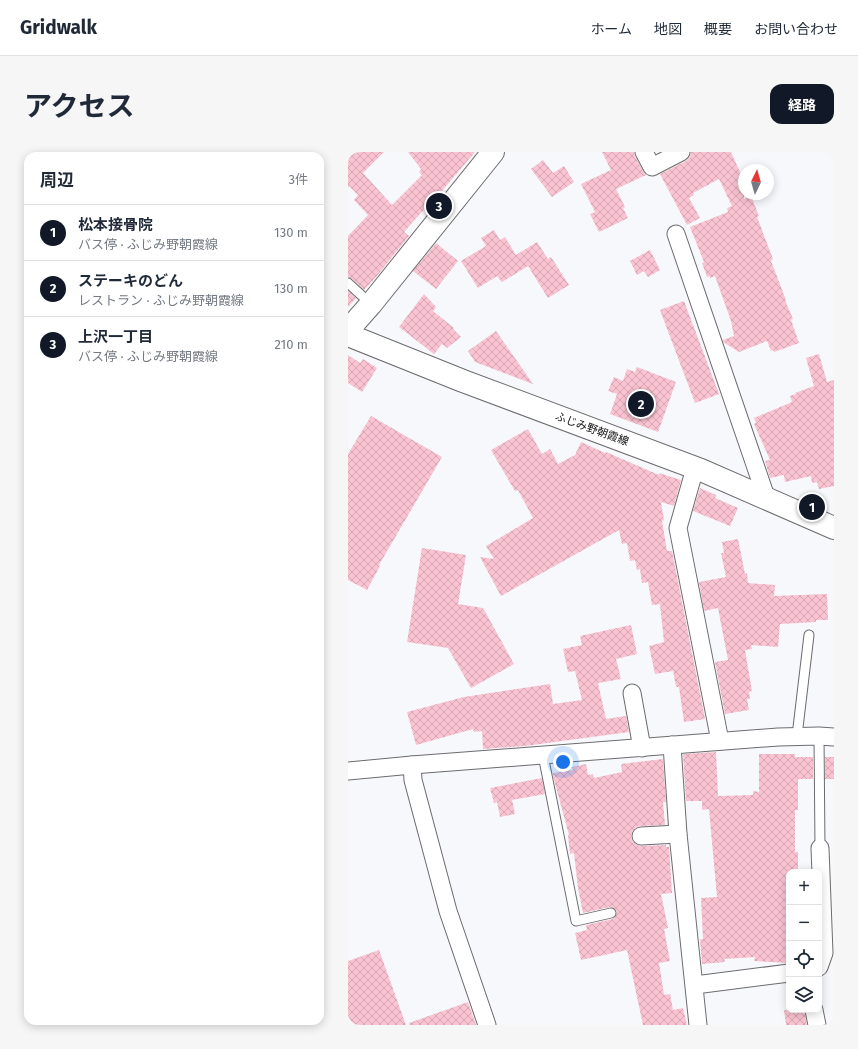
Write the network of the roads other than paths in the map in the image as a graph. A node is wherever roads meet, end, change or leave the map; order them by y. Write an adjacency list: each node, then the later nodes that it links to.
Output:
1 (494, 152): 6 (main road)
2 (644, 152): 3 (street)
3 (681, 152)
4 (676, 234): 10 (street)
5 (348, 283): 6 (lane)
6 (371, 304): 7 (main road)
7 (348, 330)
8 (348, 335): 9 (main road, ふじみ野朝霞線)
9 (695, 468): 10 (main road, ふじみ野朝霞線); 16 (street)
10 (766, 497): 11 (main road, ふじみ野朝霞線)
11 (834, 528)
12 (809, 635): 14 (lane)
13 (632, 693): 18 (street)
14 (798, 736): 15 (street); 16 (street)
15 (827, 736): 24 (lane)
16 (720, 741): 17 (street)
17 (672, 745): 18 (street); 22 (street)
18 (642, 748): 19 (street)
19 (543, 755): 20 (street); 25 (lane)
20 (412, 765): 21 (street); 30 (street)
21 (348, 771)
22 (678, 834): 23 (street); 28 (street)
23 (641, 836)
24 (820, 848): 26 (street)
25 (611, 913)
26 (822, 959)
27 (786, 973): 28 (street)
28 (694, 985): 31 (street)
29 (815, 1013): 32 (street)
30 (487, 1025)
31 (698, 1025)
32 (817, 1025)

